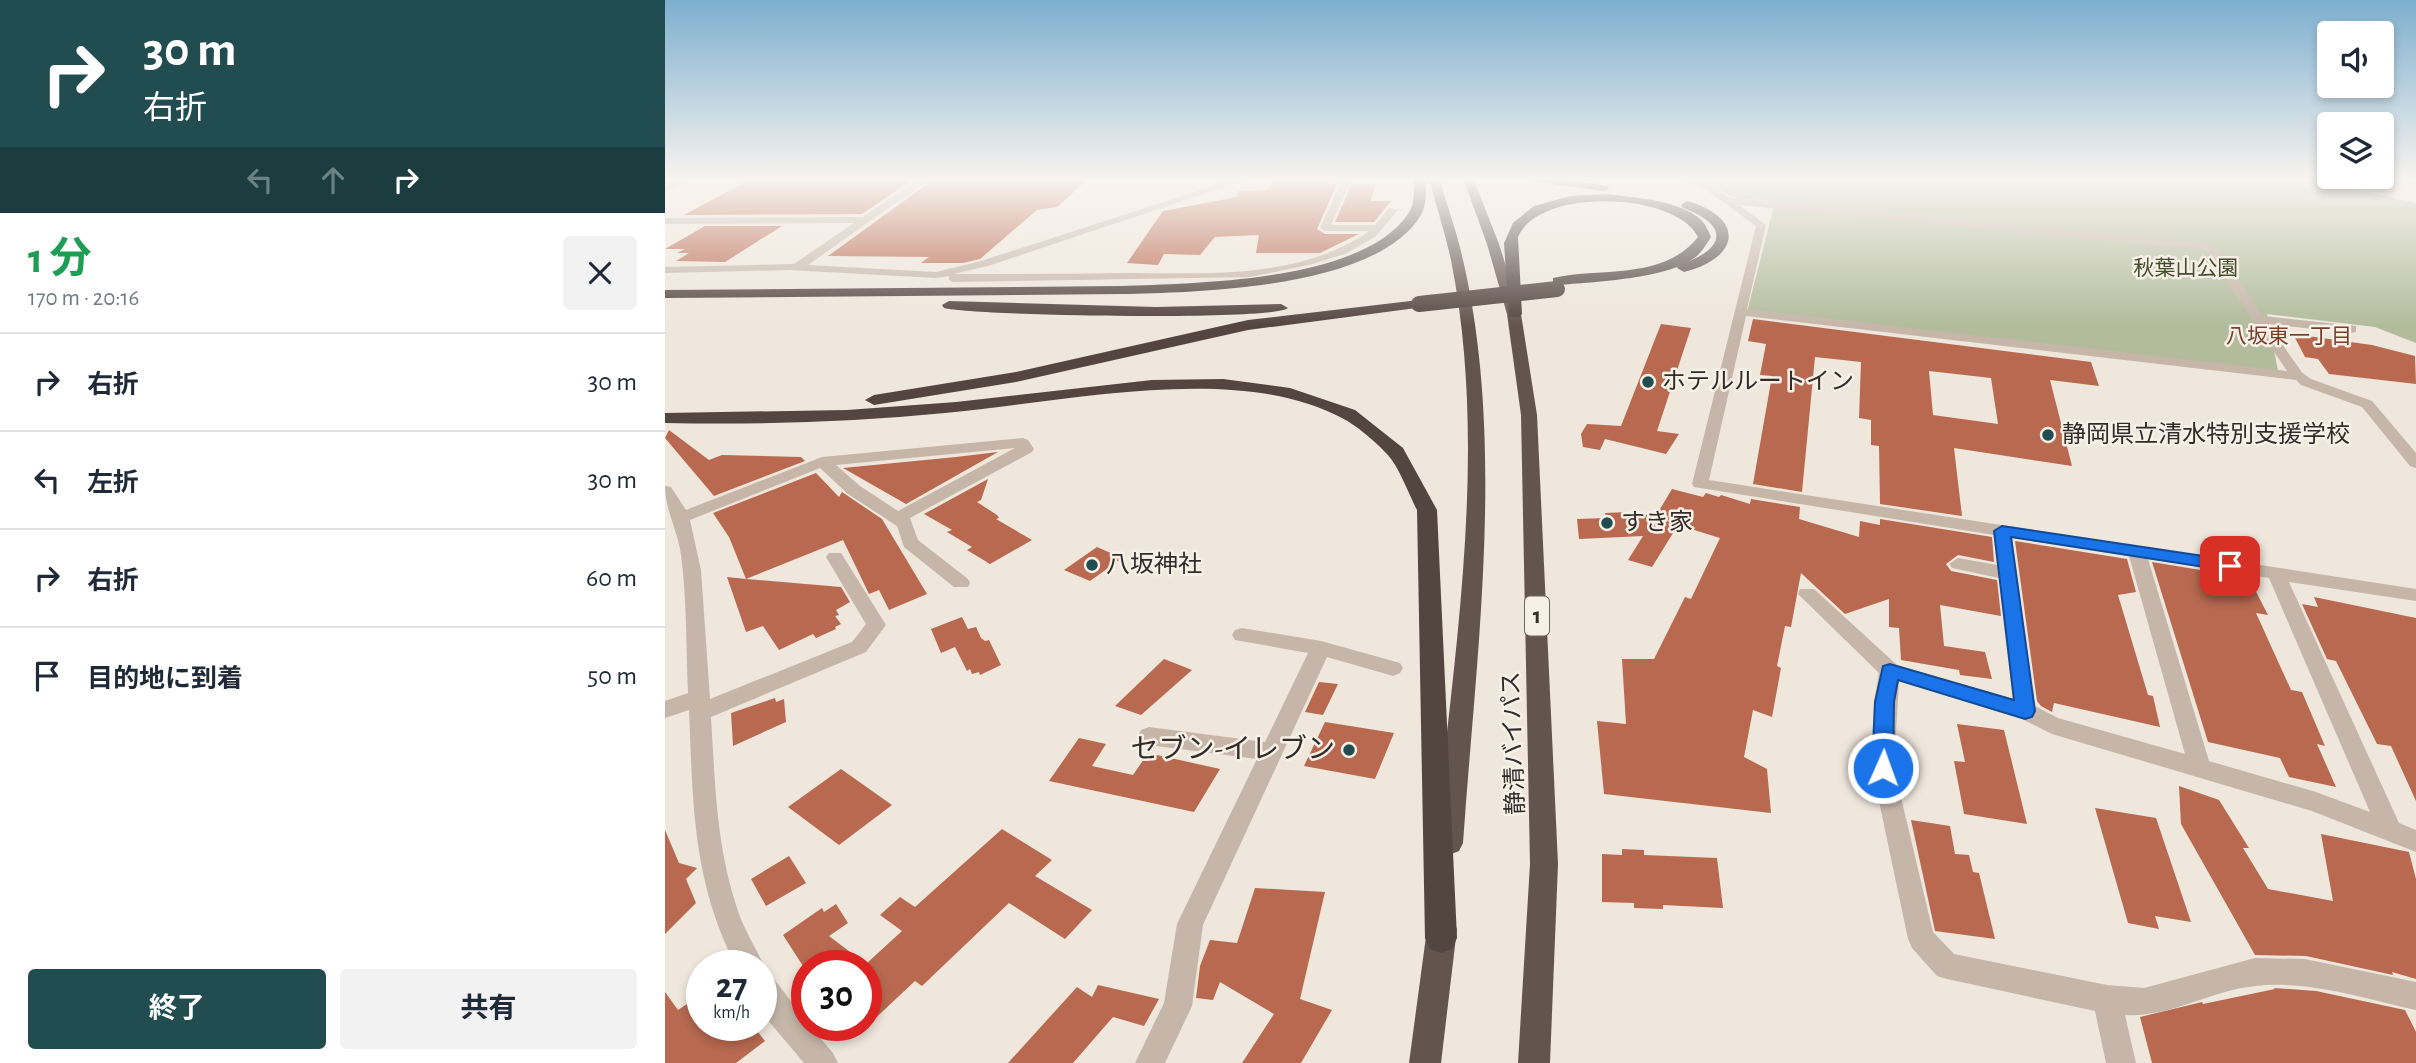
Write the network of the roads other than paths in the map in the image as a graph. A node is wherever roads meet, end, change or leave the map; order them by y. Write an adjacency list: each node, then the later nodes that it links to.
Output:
1 (854, 228): 13 (street)
2 (1094, 228): 15 (street)
3 (1325, 228): 4 (street)
4 (1378, 228): 15 (street)
5 (1404, 228): 17 (highway)
6 (1448, 228): 52 (highway, 静清バイパス)
7 (1487, 228): 21 (highway, 静清バイパス / 1)
8 (1516, 228): 21 (highway)
9 (1701, 228): 16 (highway)
10 (1721, 228): 16 (highway)
11 (1761, 228): 20 (street)
12 (2007, 228): 22 (street)
13 (796, 268): 14 (street); 15 (street)
14 (665, 270)
15 (936, 275)
16 (1557, 285): 19 (highway, bridge)
17 (709, 293): 18 (highway); 19 (highway)
18 (665, 294)
19 (1422, 299): 25 (highway)
20 (1741, 312): 24 (street); 31 (street)
21 (1514, 314): 60 (highway, 静清バイパス / 1)
22 (2259, 319): 23 (street); 24 (street)
23 (2351, 329)
24 (2295, 373): 27 (street)
25 (671, 418): 52 (highway)
26 (822, 462): 29 (street); 30 (street); 30 (street)
27 (2416, 463)
28 (665, 491): 29 (street)
29 (682, 517): 44 (street)
30 (897, 518): 37 (street)
31 (2002, 531): 32 (street); 35 (street)
32 (2137, 552): 36 (street); 49 (street)
33 (835, 557): 44 (street)
34 (1958, 564): 35 (street)
35 (2007, 573): 46 (street)
36 (2276, 573): 39 (street); 50 (street)
37 (961, 583)
38 (1807, 594): 43 (street)
39 (2416, 595)
40 (1242, 635): 41 (street)
41 (1321, 648): 42 (street); 48 (street)
42 (1393, 668)
43 (1890, 671): 46 (street); 55 (street)
44 (699, 705): 45 (street); 53 (street)
45 (665, 710)
46 (2025, 711): 49 (street)
47 (1149, 736): 48 (street)
48 (1272, 752): 58 (street)
49 (2200, 768): 50 (street)
50 (2391, 831): 51 (street)
51 (2416, 841)
52 (1441, 938): 59 (highway, 静清バイパス)
53 (741, 950)
54 (2416, 996): 55 (street)
55 (2107, 999): 61 (street)
56 (777, 1009): 57 (street)
57 (823, 1063)
58 (1150, 1063)
59 (1425, 1063)
60 (1534, 1063)
61 (2121, 1063)

